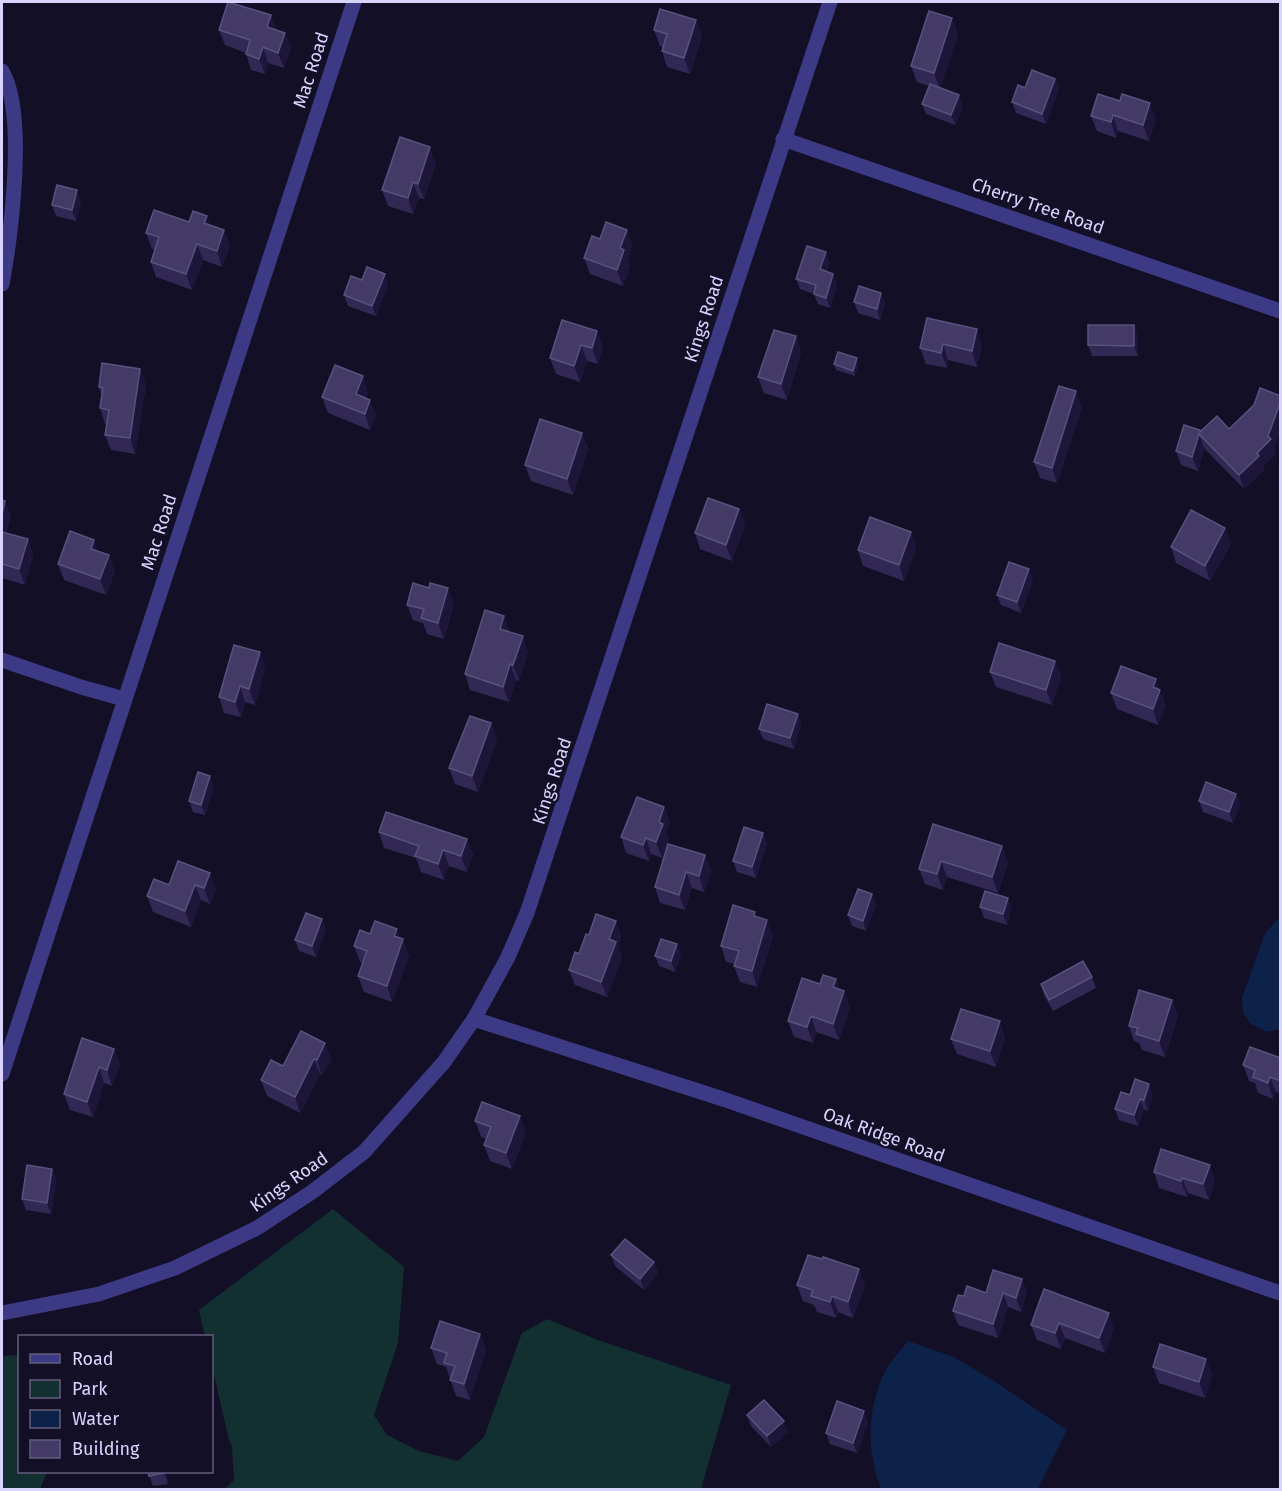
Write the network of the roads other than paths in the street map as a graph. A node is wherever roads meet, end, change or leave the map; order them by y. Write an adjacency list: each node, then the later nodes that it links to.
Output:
1 (354, 2): 8 (street, Mac Road)
2 (830, 2): 4 (street, Kings Road)
3 (2, 71): 5 (street)
4 (783, 139): 6 (street, Cherry Tree Road); 9 (street, Kings Road)
5 (2, 284)
6 (1281, 310)
7 (2, 660): 8 (street)
8 (124, 699): 10 (street, Mac Road)
9 (474, 1018): 11 (street, Oak Ridge Road); 12 (street, Kings Road)
10 (2, 1074)
11 (1281, 1293)
12 (2, 1314)

